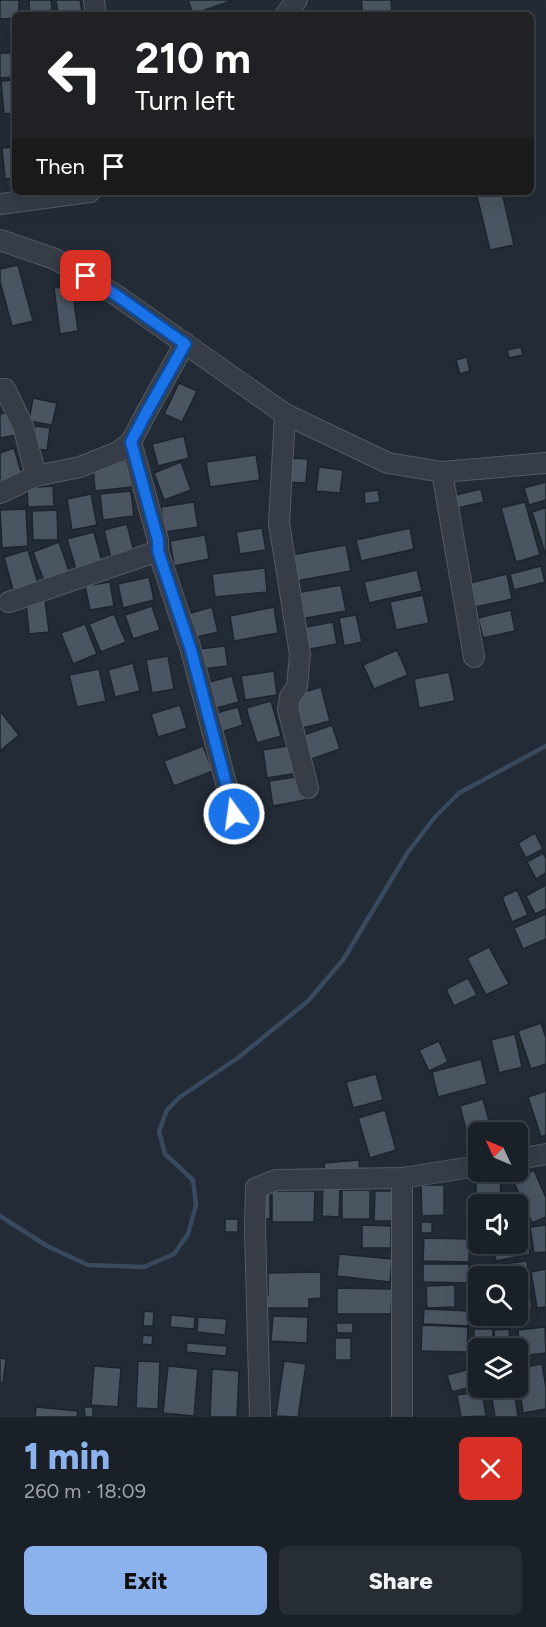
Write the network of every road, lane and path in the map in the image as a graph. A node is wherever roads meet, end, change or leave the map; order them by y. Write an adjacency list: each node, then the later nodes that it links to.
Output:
1 (297, 0): 2 (street)
2 (287, 12)
3 (68, 195): 4 (street)
4 (0, 204)
5 (0, 240): 6 (street)
6 (185, 344): 8 (street); 9 (street)
7 (0, 389): 12 (street)
8 (285, 414): 11 (street); 17 (street)
9 (131, 442): 12 (street); 14 (street)
10 (546, 463): 11 (street)
11 (442, 472): 16 (street)
12 (36, 476): 13 (street)
13 (0, 493)
14 (158, 551): 15 (street); 18 (street)
15 (9, 602)
16 (474, 657)
17 (308, 788)
18 (234, 814)
19 (546, 1154): 20 (street)
20 (528, 1157)
21 (468, 1168): 22 (street)
22 (402, 1178): 23 (street); 24 (street)
23 (260, 1417)
24 (402, 1417)

